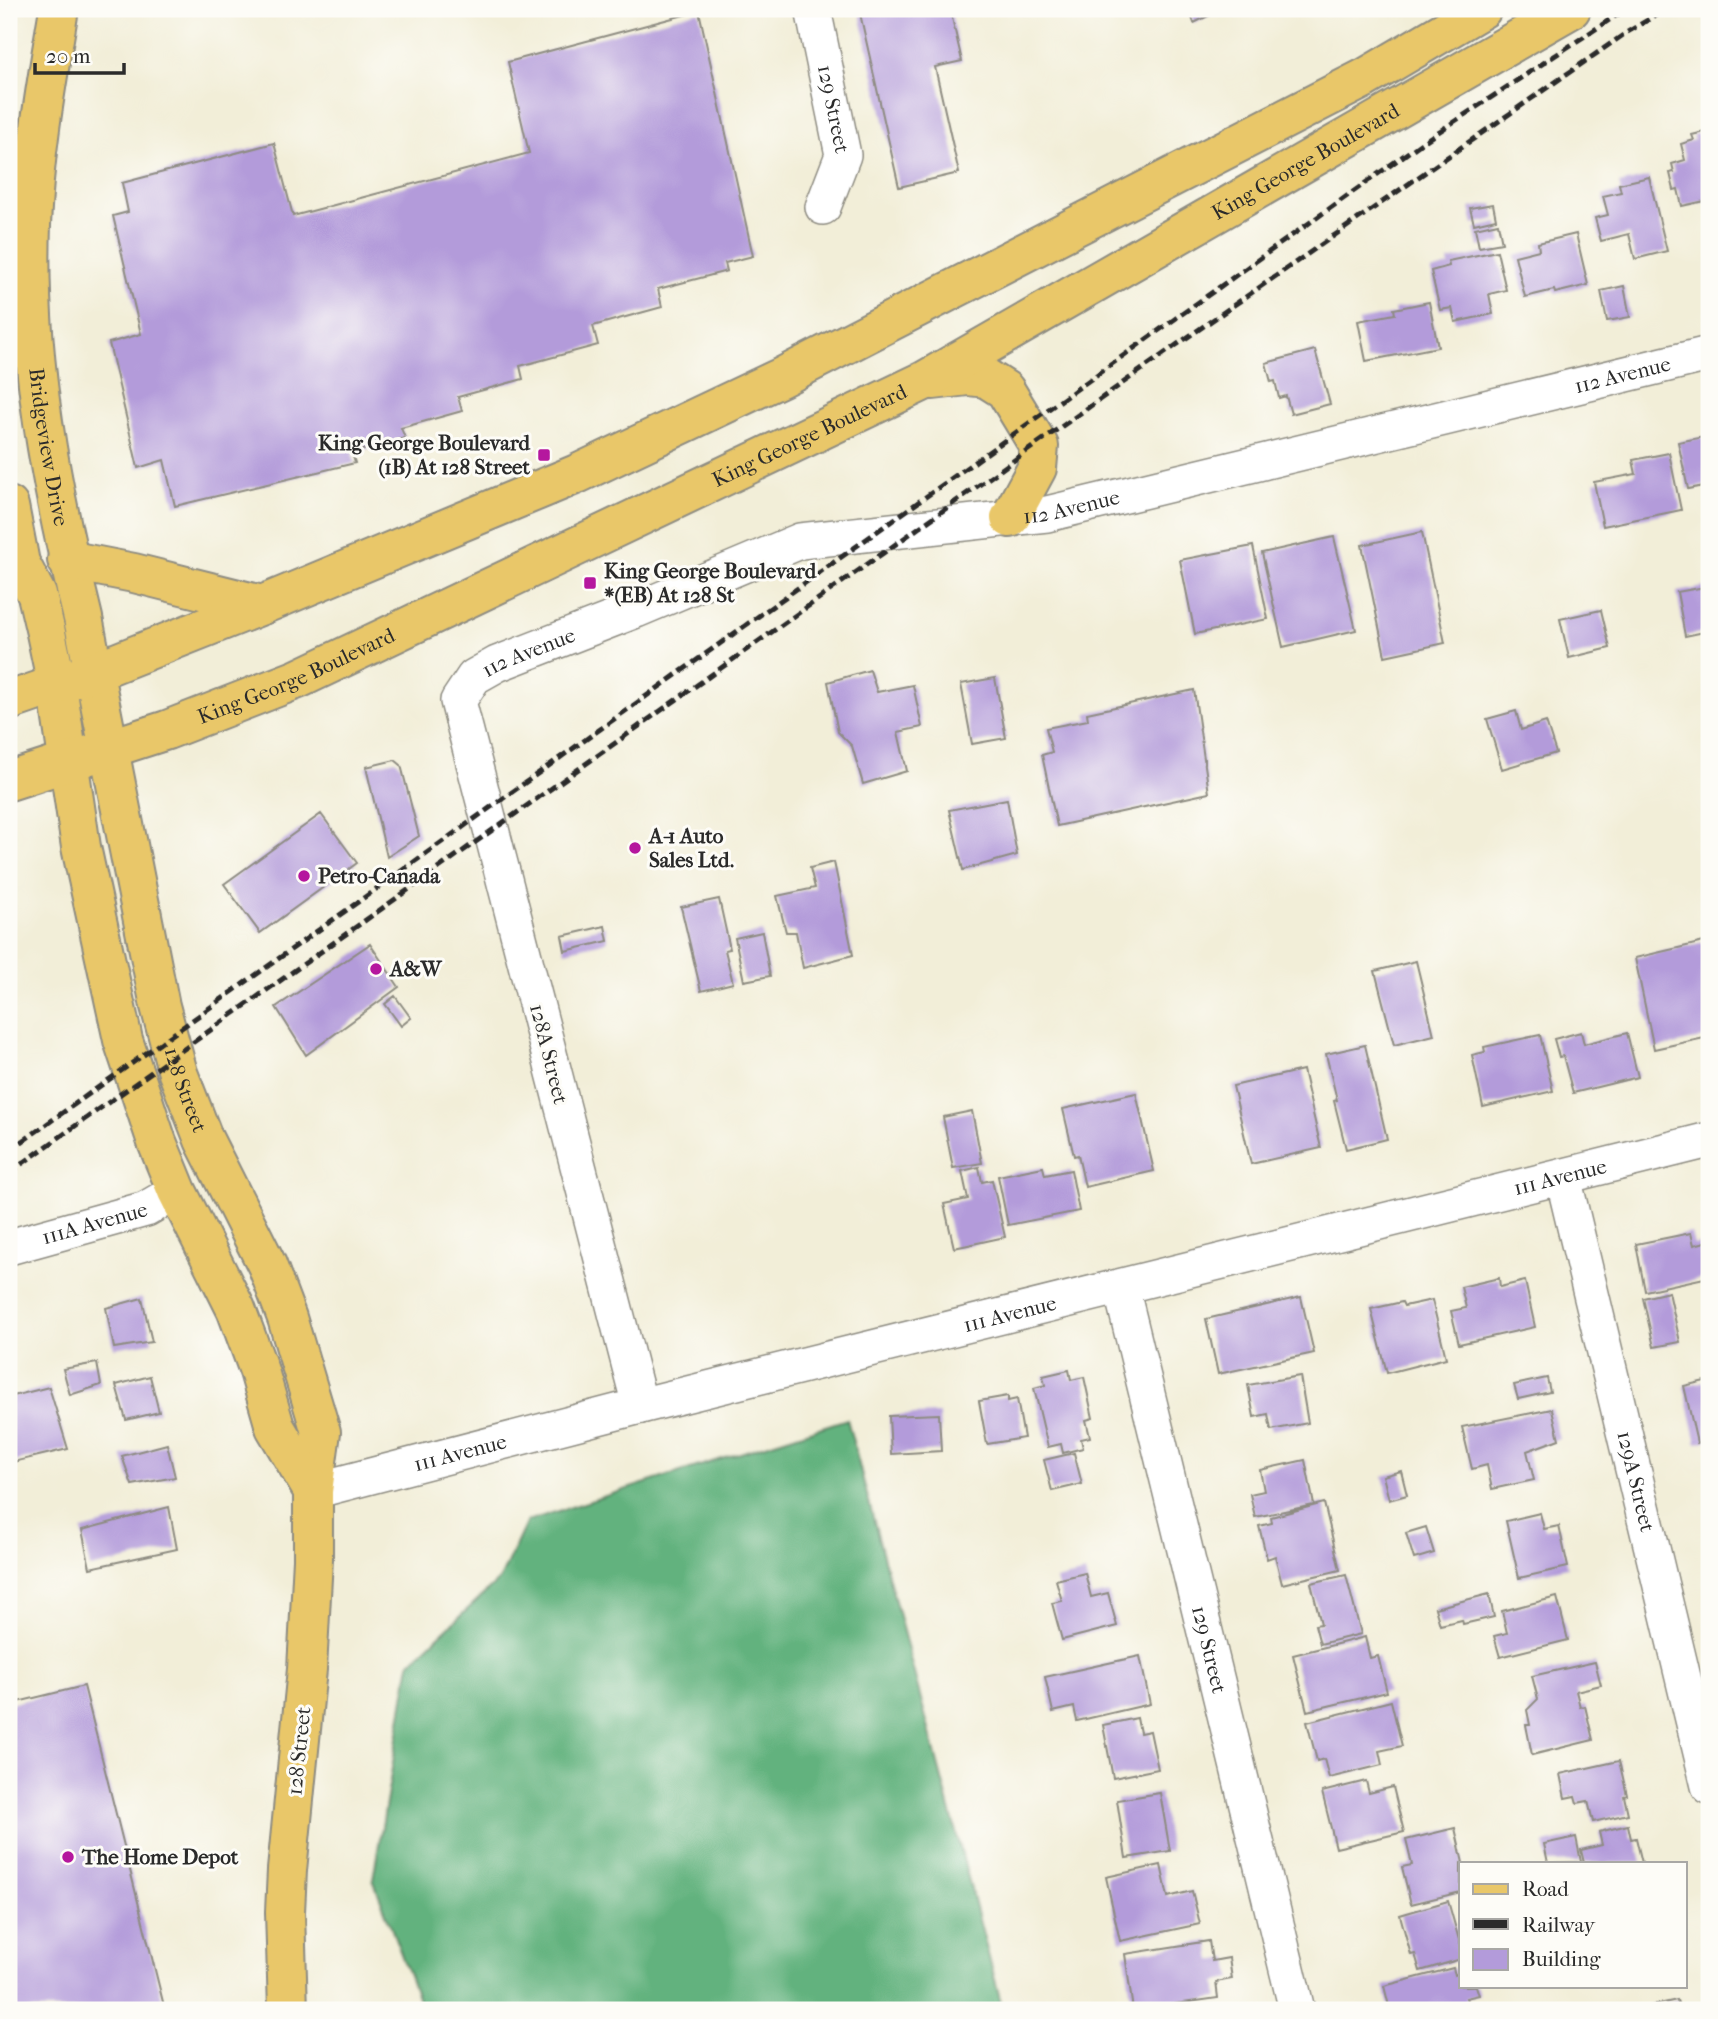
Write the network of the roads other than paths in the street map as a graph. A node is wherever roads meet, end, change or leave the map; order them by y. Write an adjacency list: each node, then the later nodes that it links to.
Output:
1 (59, 9): 10 (main road, Bridgeview Drive)
2 (813, 9): 5 (street, 129 Street)
3 (1482, 9): 12 (main road, King George Boulevard)
4 (1571, 9): 7 (main road, King George Boulevard)
5 (823, 206)
6 (1709, 354): 9 (street, 112 Avenue)
7 (924, 381): 9 (main road); 17 (main road, King George Boulevard)
8 (9, 506): 11 (main road)
9 (1010, 518): 16 (street, 112 Avenue)
10 (68, 560): 12 (main road); 13 (main road, Bridgeview Drive)
11 (14, 576): 14 (main road)
12 (262, 606): 13 (main road, King George Boulevard)
13 (93, 672): 14 (main road, King George Boulevard); 17 (main road, 128 Street)
14 (57, 685): 15 (main road, King George Boulevard); 18 (main road, 128 Street)
15 (9, 701)
16 (458, 701): 25 (street, 128A Street)
17 (107, 750): 18 (main road, King George Boulevard); 26 (main road, 128 Street)
18 (68, 762): 19 (main road, King George Boulevard); 22 (main road, 128 Street)
19 (9, 781)
20 (1709, 1140): 21 (street, 111 Avenue)
21 (1563, 1177): 24 (street, 111 Avenue); 27 (street, 129A Street)
22 (177, 1192): 23 (street, 111A Avenue); 26 (main road, 128 Street)
23 (9, 1247)
24 (1121, 1287): 25 (street, 111 Avenue); 29 (street, 129 Street)
25 (640, 1406): 26 (street, 111 Avenue)
26 (313, 1491): 28 (main road, 128 Street)
27 (1709, 1786)
28 (288, 2010)
29 (1297, 2010)

